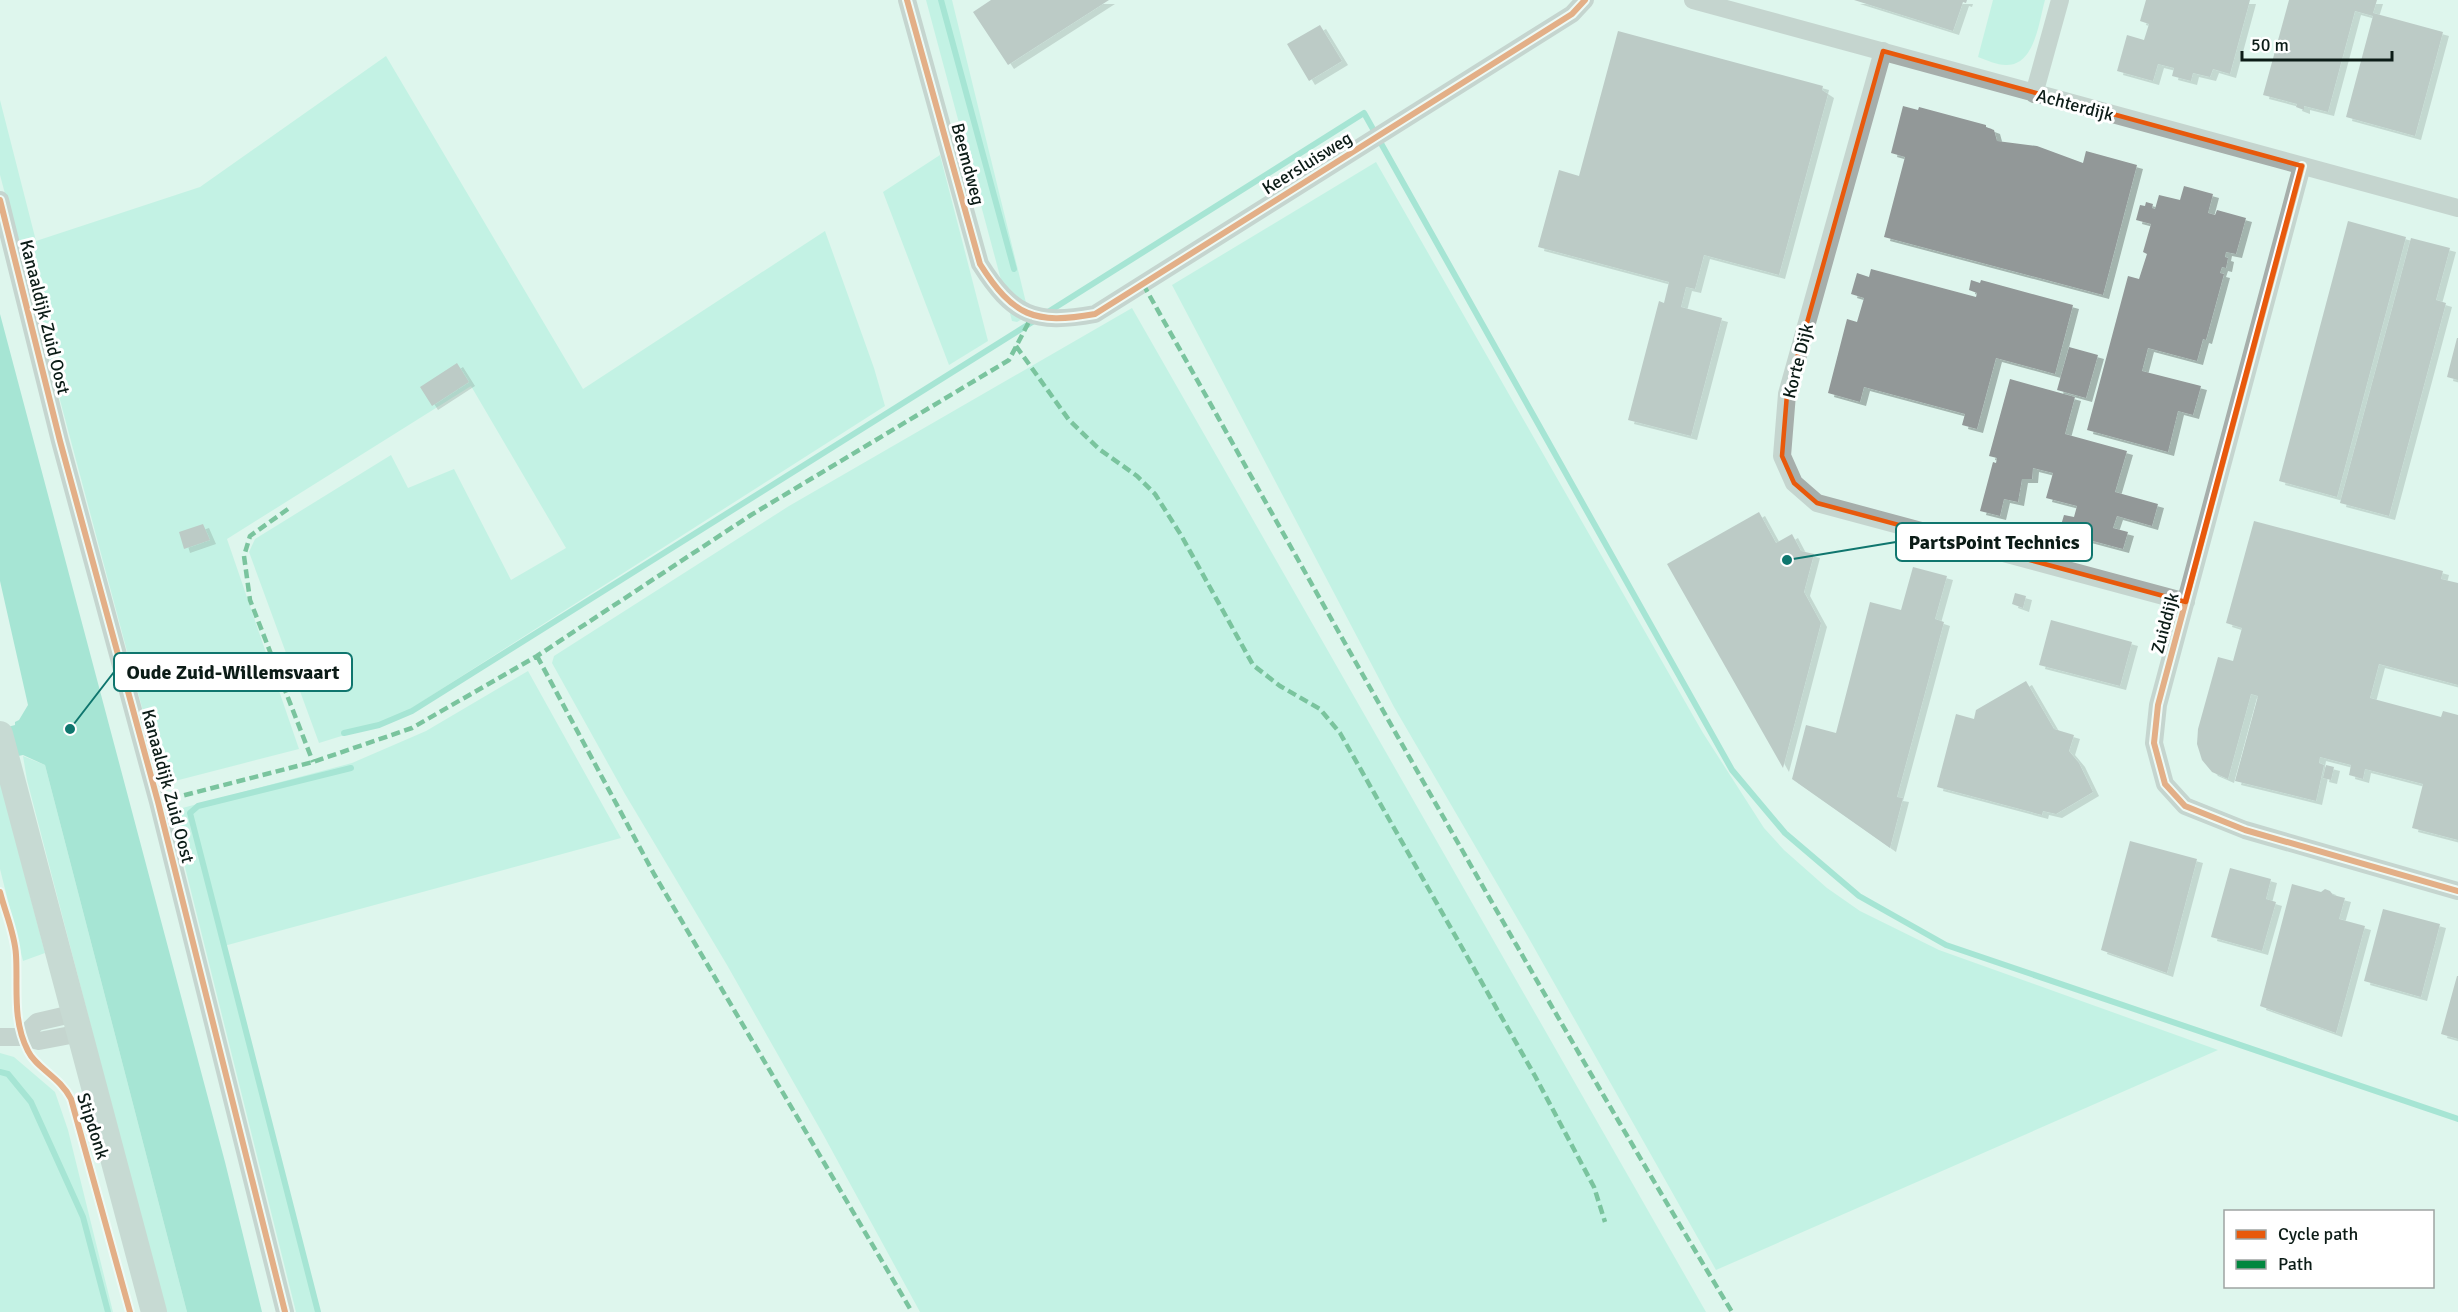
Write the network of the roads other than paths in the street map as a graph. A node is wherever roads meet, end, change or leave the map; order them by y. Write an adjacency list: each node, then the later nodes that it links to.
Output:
1 (907, 0): 10 (street, Beemdweg)
2 (1584, 0): 10 (street, Keersluisweg)
3 (1693, 0): 5 (street, Achterdijk)
4 (2060, 0): 6 (street)
5 (1883, 51): 6 (street, Achterdijk); 11 (street, Korte Dijk)
6 (2034, 94): 7 (street, Achterdijk)
7 (2302, 166): 9 (street, Achterdijk); 11 (street, Zuiddijk)
8 (0, 200): 17 (street, Kanaaldijk Zuid Oost)
9 (2458, 208)
10 (1032, 316)
11 (2187, 602): 13 (street, Zuiddijk)
12 (0, 734): 14 (main road, Stipdonk)
13 (2458, 891)
14 (79, 1023): 15 (street); 16 (main road, Stipdonk)
15 (0, 1037)
16 (154, 1312)
17 (285, 1312)

